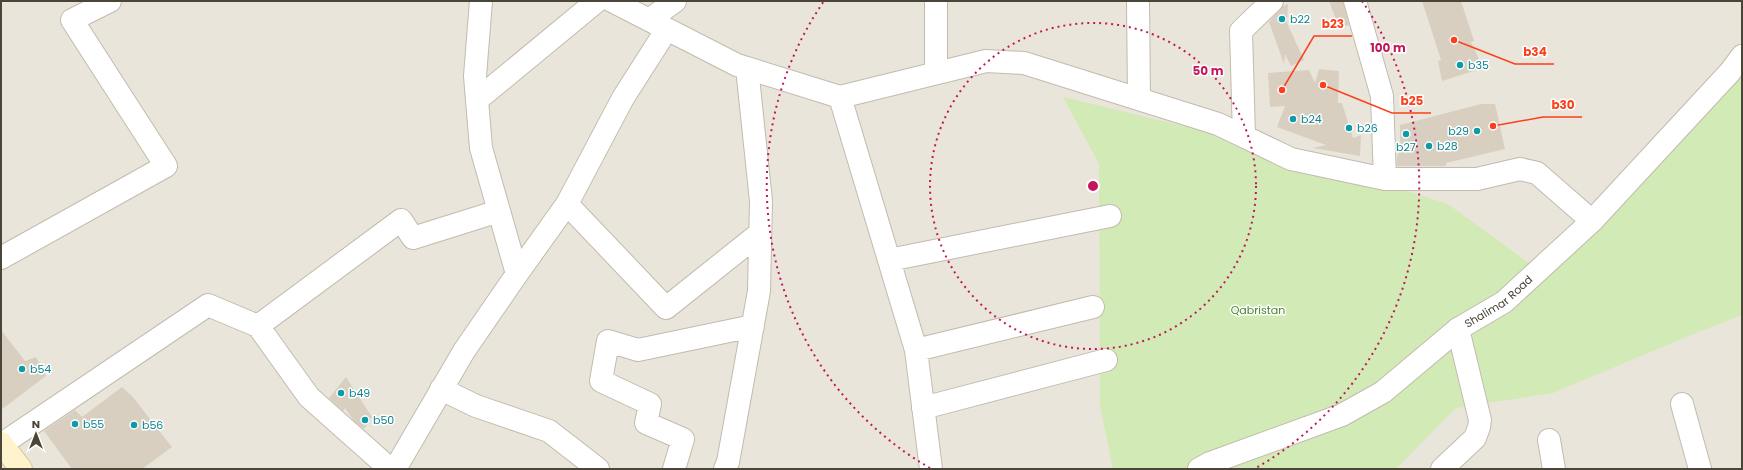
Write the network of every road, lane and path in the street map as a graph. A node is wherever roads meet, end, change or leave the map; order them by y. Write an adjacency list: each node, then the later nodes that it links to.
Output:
1 (110, 1): 24 (street)
2 (481, 1): 16 (street)
3 (597, 1): 16 (street)
4 (612, 1): 10 (street)
5 (675, 1): 10 (street)
6 (936, 1): 13 (street)
7 (1138, 1): 15 (street)
8 (1272, 1): 17 (street)
9 (1355, 1): 18 (street)
10 (658, 25): 12 (street); 19 (street)
11 (1742, 56): 22 (street, Shalimar Road)
12 (748, 68): 14 (street); 23 (street)
13 (936, 74): 14 (street); 15 (street)
14 (840, 97): 25 (street)
15 (1139, 99): 17 (street)
16 (477, 100): 20 (street)
17 (1244, 136): 18 (street)
18 (1385, 179): 22 (street)
19 (567, 204): 23 (street); 26 (street)
20 (499, 211): 26 (street); 28 (street)
21 (1110, 216): 25 (street)
22 (1592, 221): 30 (street, Shalimar Road)
23 (760, 234): 29 (street)
24 (1, 258)
25 (889, 260): 31 (street)
26 (516, 274): 33 (street)
27 (1093, 307): 31 (street)
28 (258, 326): 37 (street); 38 (street)
29 (753, 326): 42 (street); 43 (street)
30 (1458, 329): 39 (street); 45 (street, Shalimar Road)
31 (916, 350): 35 (street)
32 (1106, 360): 35 (street)
33 (441, 389): 38 (street); 41 (street)
34 (1682, 404): 47 (street)
35 (923, 408): 44 (street)
36 (1549, 440): 46 (street)
37 (1, 444): 40 (main road)
38 (400, 467)
39 (1444, 468)
40 (21, 469)
41 (598, 469)
42 (674, 469)
43 (725, 469)
44 (931, 469)
45 (1199, 469)
46 (1554, 469)
47 (1700, 469)

